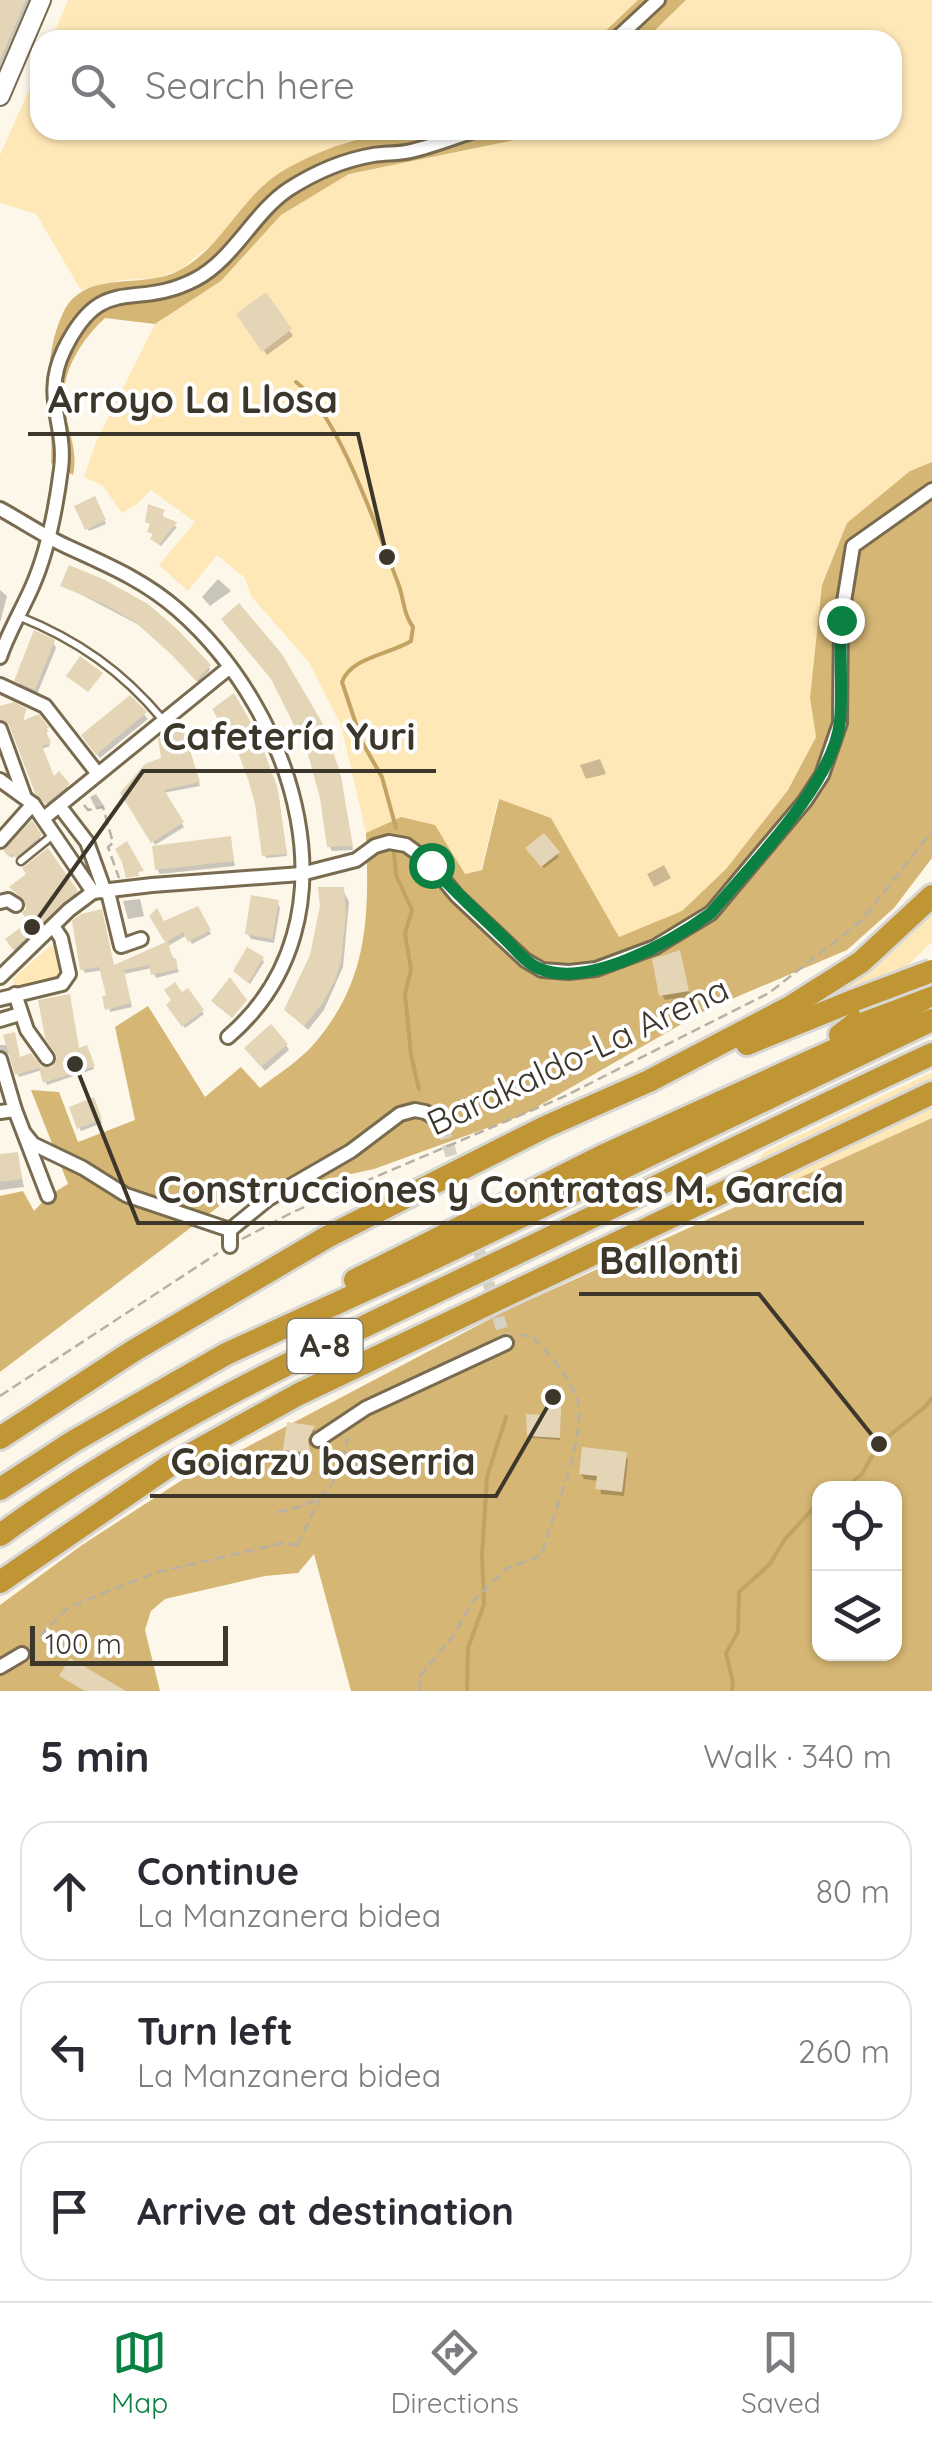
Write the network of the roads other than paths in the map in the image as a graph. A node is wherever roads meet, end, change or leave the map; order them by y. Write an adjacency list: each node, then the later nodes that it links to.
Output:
1 (41, 0): 4 (street)
2 (658, 0): 3 (street)
3 (626, 30)
4 (0, 96)
5 (447, 140): 8 (street)
6 (932, 490): 23 (street)
7 (0, 509): 8 (street)
8 (48, 536): 9 (street); 11 (street)
9 (18, 616): 10 (street); 13 (lane)
10 (0, 657)
11 (230, 667): 13 (street); 23 (street)
12 (0, 686): 15 (street)
13 (164, 720): 15 (street)
14 (0, 729): 17 (street)
15 (98, 774): 19 (street)
16 (0, 780): 17 (street)
17 (28, 800): 19 (street); 21 (street)
18 (64, 812): 24 (street)
19 (44, 818): 20 (street)
20 (54, 834): 22 (lane); 24 (street)
21 (0, 841)
22 (21, 861)
23 (301, 874): 24 (street); 38 (street)
24 (102, 892): 28 (street); 29 (street)
25 (932, 896): 42 (highway)
26 (0, 902): 27 (street)
27 (16, 906)
28 (53, 926): 31 (street); 32 (street)
29 (141, 939)
30 (932, 967): 42 (highway, A-8, bridge); 44 (highway)
31 (0, 977)
32 (15, 994): 34 (street); 35 (street)
33 (932, 994): 44 (highway)
34 (0, 999)
35 (20, 1014): 36 (street); 40 (street)
36 (0, 1020)
37 (932, 1020): 53 (highway)
38 (228, 1037)
39 (932, 1054): 57 (highway, A-8)
40 (47, 1058)
41 (0, 1060): 45 (street)
42 (649, 1081): 54 (highway, A-8)
43 (932, 1094): 58 (highway)
44 (722, 1101): 53 (highway)
45 (15, 1110): 46 (street); 48 (street)
46 (0, 1112)
47 (443, 1128): 50 (street)
48 (25, 1134): 49 (street); 50 (street)
49 (48, 1196)
50 (230, 1230): 51 (street)
51 (230, 1246)
52 (506, 1342): 55 (street)
53 (226, 1354): 56 (highway)
54 (0, 1438)
55 (318, 1440)
56 (0, 1489)
57 (0, 1535)
58 (0, 1582)
59 (22, 1654): 60 (street)
60 (0, 1667)

